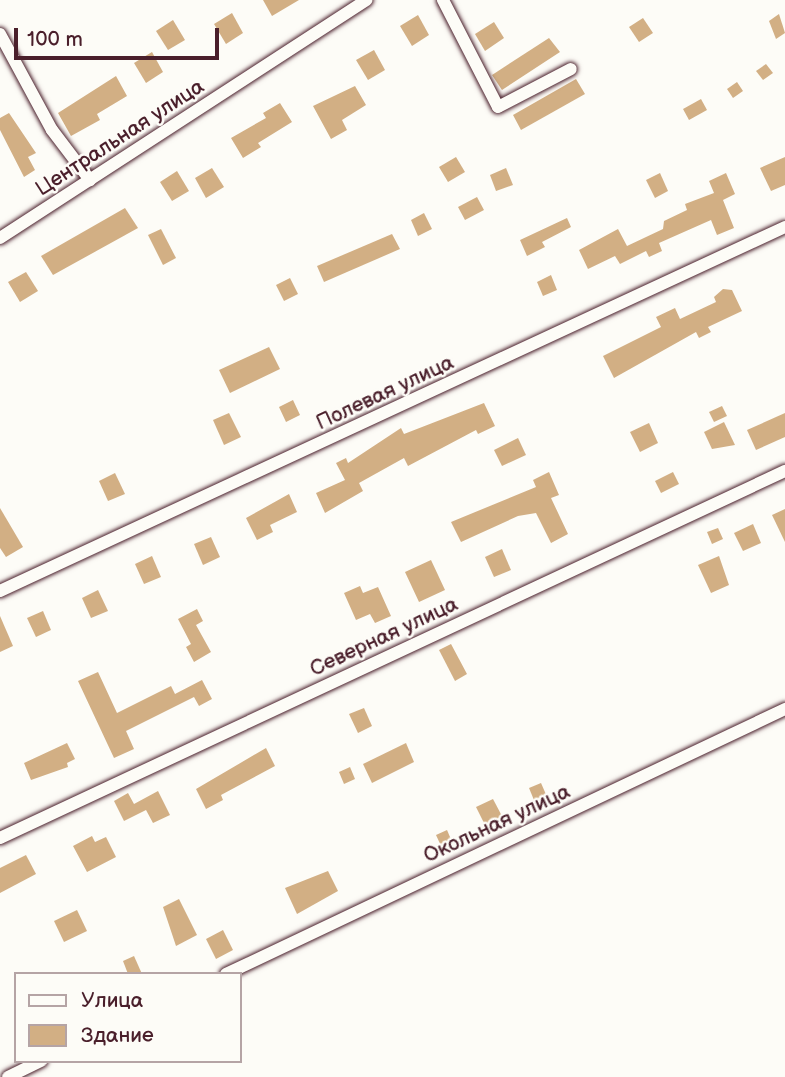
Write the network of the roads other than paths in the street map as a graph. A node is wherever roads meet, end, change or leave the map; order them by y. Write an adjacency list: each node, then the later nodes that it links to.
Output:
1 (366, 0): 5 (street, Центральная улица)
2 (443, 0): 4 (street)
3 (0, 34): 5 (street)
4 (571, 69)
5 (90, 180): 7 (street, Центральная улица)
6 (785, 227): 9 (street, Полевая улица)
7 (0, 238)
8 (785, 471): 11 (street, Северная улица)
9 (0, 591)
10 (785, 709): 12 (street, Окольная улица)
11 (0, 838)
12 (230, 972)
13 (37, 1063): 14 (street)
14 (8, 1077)

